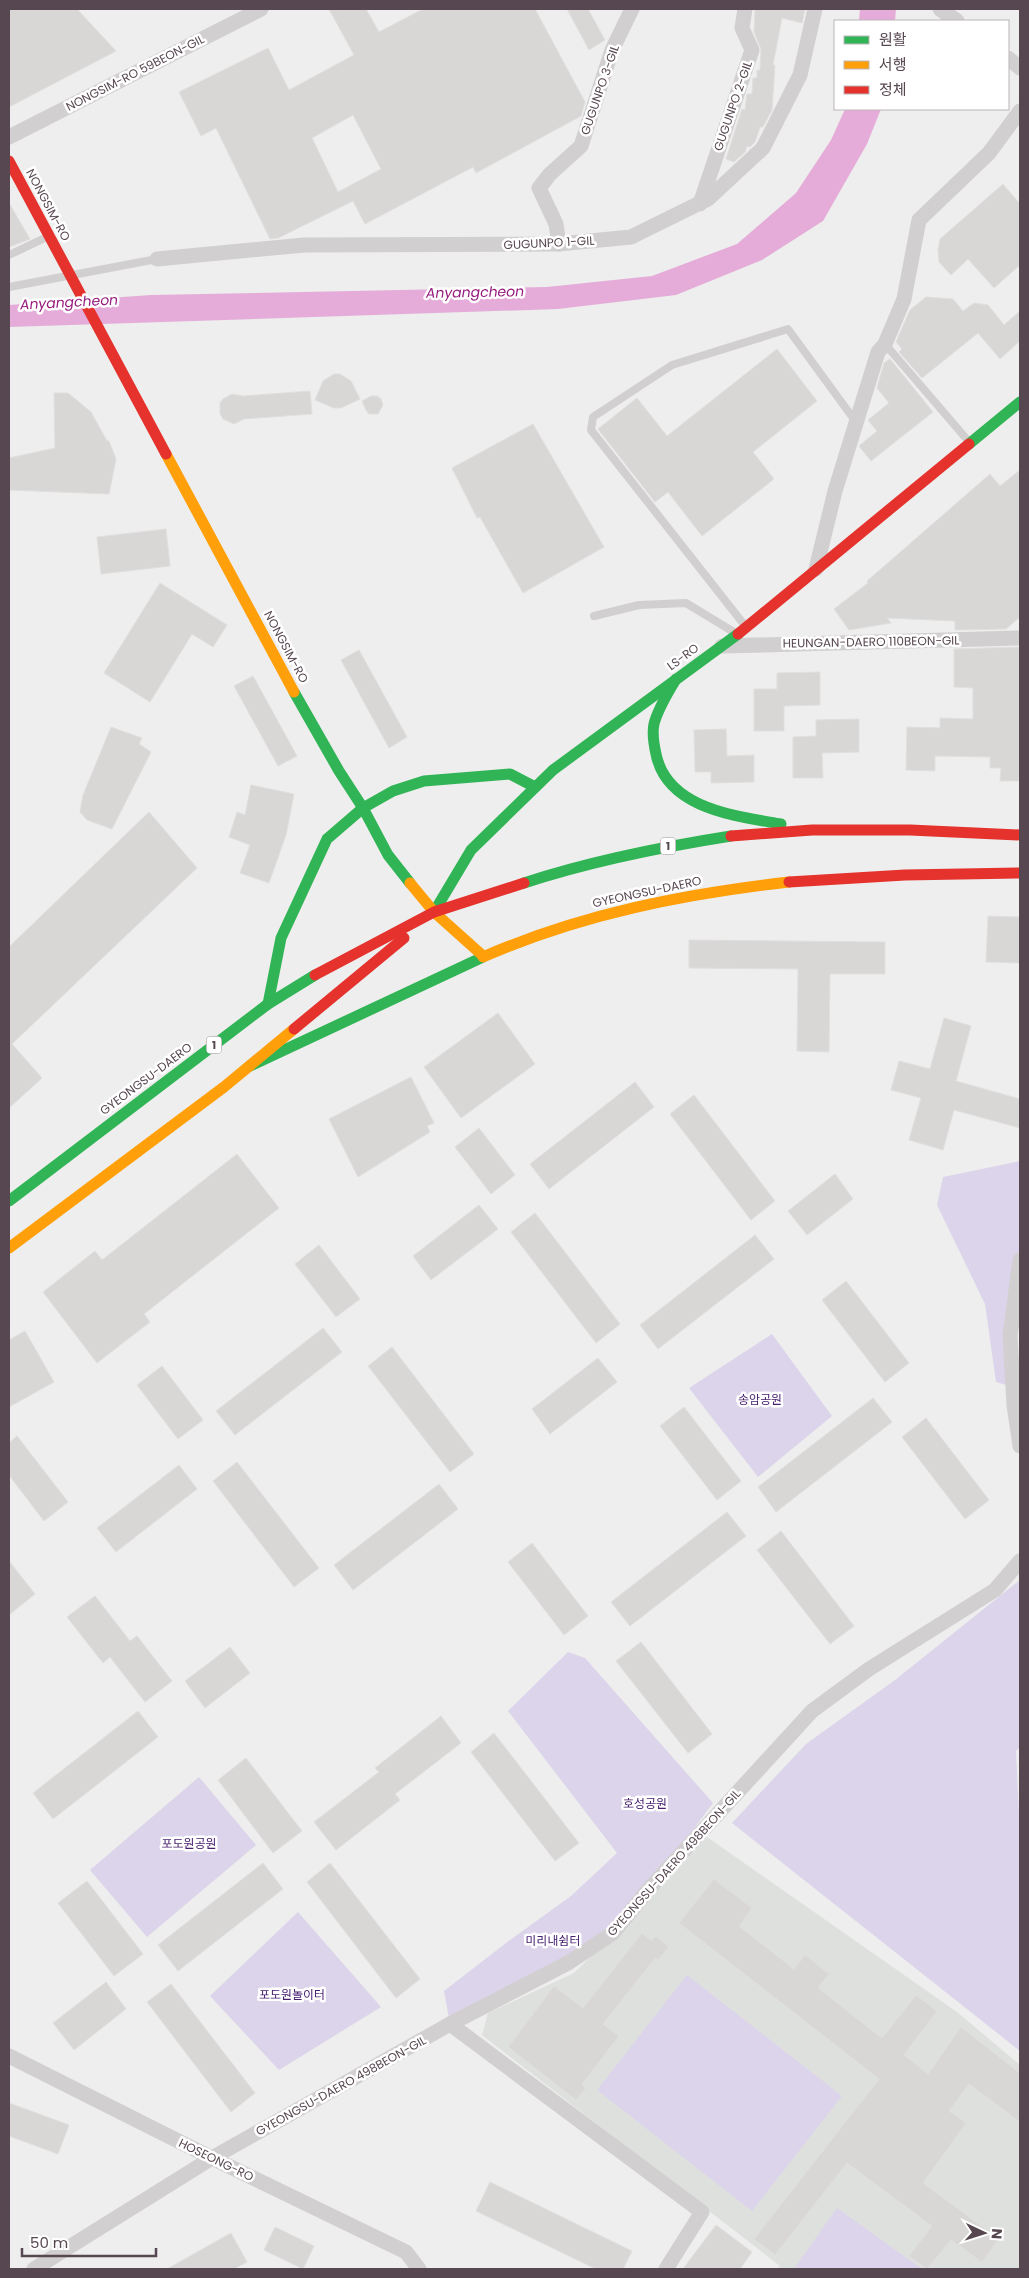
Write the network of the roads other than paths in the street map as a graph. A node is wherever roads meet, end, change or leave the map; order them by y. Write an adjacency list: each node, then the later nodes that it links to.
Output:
1 (262, 9): 10 (street, NONGSIM-RO 59BEON-GIL)
2 (632, 9): 14 (street, GUGUNPO 3-GIL)
3 (746, 9): 12 (street, GUGUNPO 2-GIL)
4 (816, 9): 12 (street, GUGUNPO 1-GIL)
5 (940, 9): 6 (street)
6 (956, 20)
7 (1009, 59): 8 (street)
8 (1020, 68)
9 (1020, 111): 18 (street)
10 (9, 137)
11 (9, 161): 13 (main road, NONGSIM-RO)
12 (700, 204): 14 (street, GUGUNPO 1-GIL)
13 (48, 236): 15 (lane); 29 (main road, NONGSIM-RO)
14 (559, 244): 16 (street, GUGUNPO 1-GIL)
15 (9, 255)
16 (157, 259): 17 (lane)
17 (9, 287)
18 (885, 344): 20 (street); 21 (lane)
19 (1020, 402): 21 (main road, LS-RO)
20 (856, 422): 22 (street); 24 (lane)
21 (970, 443): 22 (main road, LS-RO)
22 (816, 569): 24 (main road, LS-RO)
23 (594, 616): 24 (lane)
24 (743, 631): 26 (main road, LS-RO)
25 (1020, 638): 26 (street, HEUNGAN-DAERO 110BEON-GIL)
26 (722, 646): 27 (main road, LS-RO)
27 (676, 679): 28 (main road, LS-RO); 31 (main road)
28 (535, 787): 29 (main road); 37 (main road, LS-RO)
29 (363, 808): 37 (main road, NONGSIM-RO); 39 (main road)
30 (1020, 824): 32 (main road)
31 (812, 830): 32 (main road, GYEONGSU-DAERO / 1); 37 (main road, GYEONGSU-DAERO / 1)
32 (910, 830): 33 (main road, GYEONGSU-DAERO / 1)
33 (1020, 835)
34 (910, 873): 35 (main road, GYEONGSU-DAERO); 36 (main road); 38 (main road, GYEONGSU-DAERO)
35 (1020, 873)
36 (1020, 883)
37 (434, 912): 38 (main road, NONGSIM-RO); 39 (main road, GYEONGSU-DAERO / 1); 40 (main road, GYEONGSU-DAERO)
38 (482, 956): 40 (main road, GYEONGSU-DAERO)
39 (268, 1004): 41 (main road, GYEONGSU-DAERO / 1)
40 (250, 1066): 42 (main road, GYEONGSU-DAERO)
41 (9, 1201)
42 (9, 1248)
43 (1020, 1260): 44 (street)
44 (1020, 1446)
45 (1020, 1561): 46 (street, GYEONGSU-DAERO 498BEON-GIL)
46 (450, 2024): 48 (street, GYEONGSU-DAERO 498BEON-GIL); 51 (street)
47 (9, 2056): 48 (street, HOSEONG-RO)
48 (212, 2158): 49 (street, GYEONGSU-DAERO 498BEON-GIL); 50 (street, HOSEONG-RO)
49 (34, 2269)
50 (418, 2269)
51 (666, 2269)

